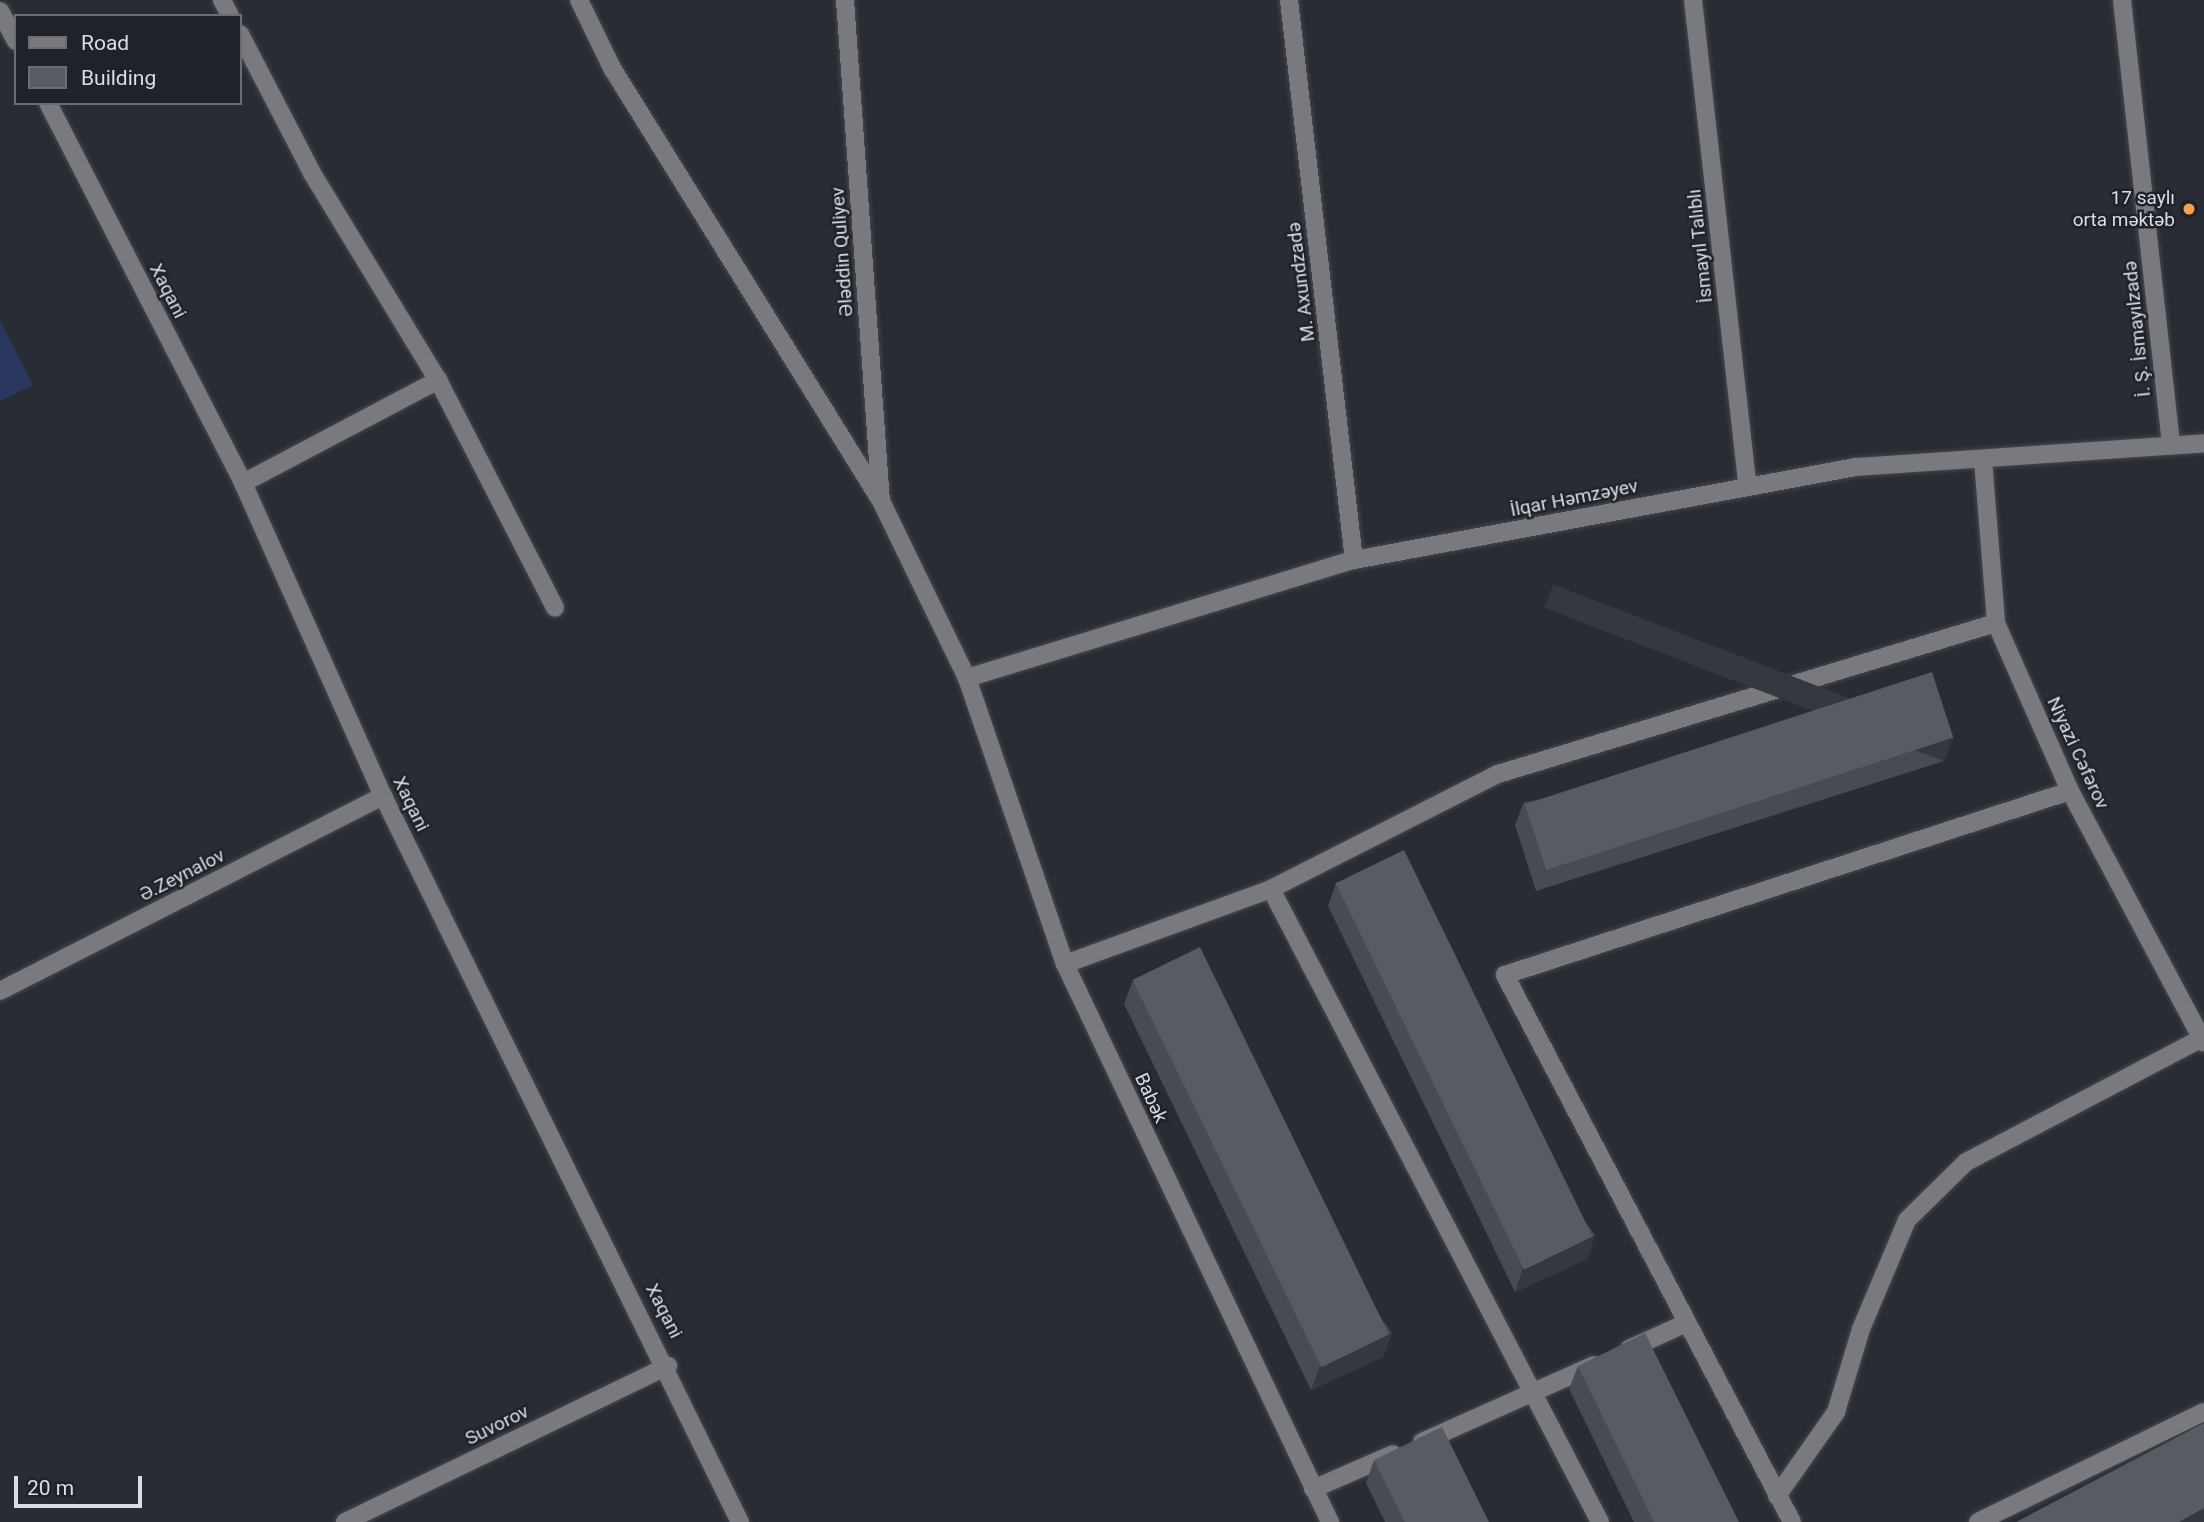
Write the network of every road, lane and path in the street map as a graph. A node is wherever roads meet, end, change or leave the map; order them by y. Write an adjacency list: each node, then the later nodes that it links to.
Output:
1 (579, 0): 16 (street, Babək)
2 (845, 0): 16 (street, Ələddin Quliyev)
3 (1289, 0): 17 (street, M. Axundzadə)
4 (1693, 0): 15 (street, İsmayıl Talıblı)
5 (2123, 0): 12 (street, İ. Ş. İsmayılzadə)
6 (0, 11): 7 (street)
7 (14, 37)
8 (242, 38): 10 (street)
9 (49, 105): 14 (street, Xaqani)
10 (438, 380): 14 (street); 18 (street)
11 (2204, 443): 12 (street, İlqar Həmzəyev)
12 (2171, 445): 13 (street, İlqar Həmzəyev)
13 (1983, 460): 15 (street, İlqar Həmzəyev); 19 (street, Niyazi Cəfərov)
14 (243, 483): 22 (street, Xaqani)
15 (1748, 487): 17 (street, İlqar Həmzəyev)
16 (881, 501): 20 (street, Babək)
17 (1354, 560): 20 (street, İlqar Həmzəyev)
18 (555, 608)
19 (1996, 623): 21 (street, Niyazi Cəfərov); 23 (street)
20 (967, 678): 24 (street, Babək)
21 (2070, 791): 26 (street, Niyazi Cəfərov); 27 (street)
22 (383, 796): 25 (street, Ə.Zeynalov); 28 (street, Xaqani)
23 (1271, 889): 24 (street); 29 (street)
24 (1065, 964): 31 (street, Babək)
25 (0, 991)
26 (2203, 1039): 32 (street)
27 (1684, 1324): 29 (street); 32 (street)
28 (668, 1366): 33 (street, Suvorov); 34 (street, Xaqani)
29 (1533, 1393): 31 (street); 36 (street)
30 (2204, 1412): 38 (street)
31 (1313, 1489): 35 (street, Babək)
32 (1777, 1496): 37 (street)
33 (345, 1522)
34 (740, 1522)
35 (1330, 1522)
36 (1600, 1522)
37 (1792, 1522)
38 (1978, 1522)

